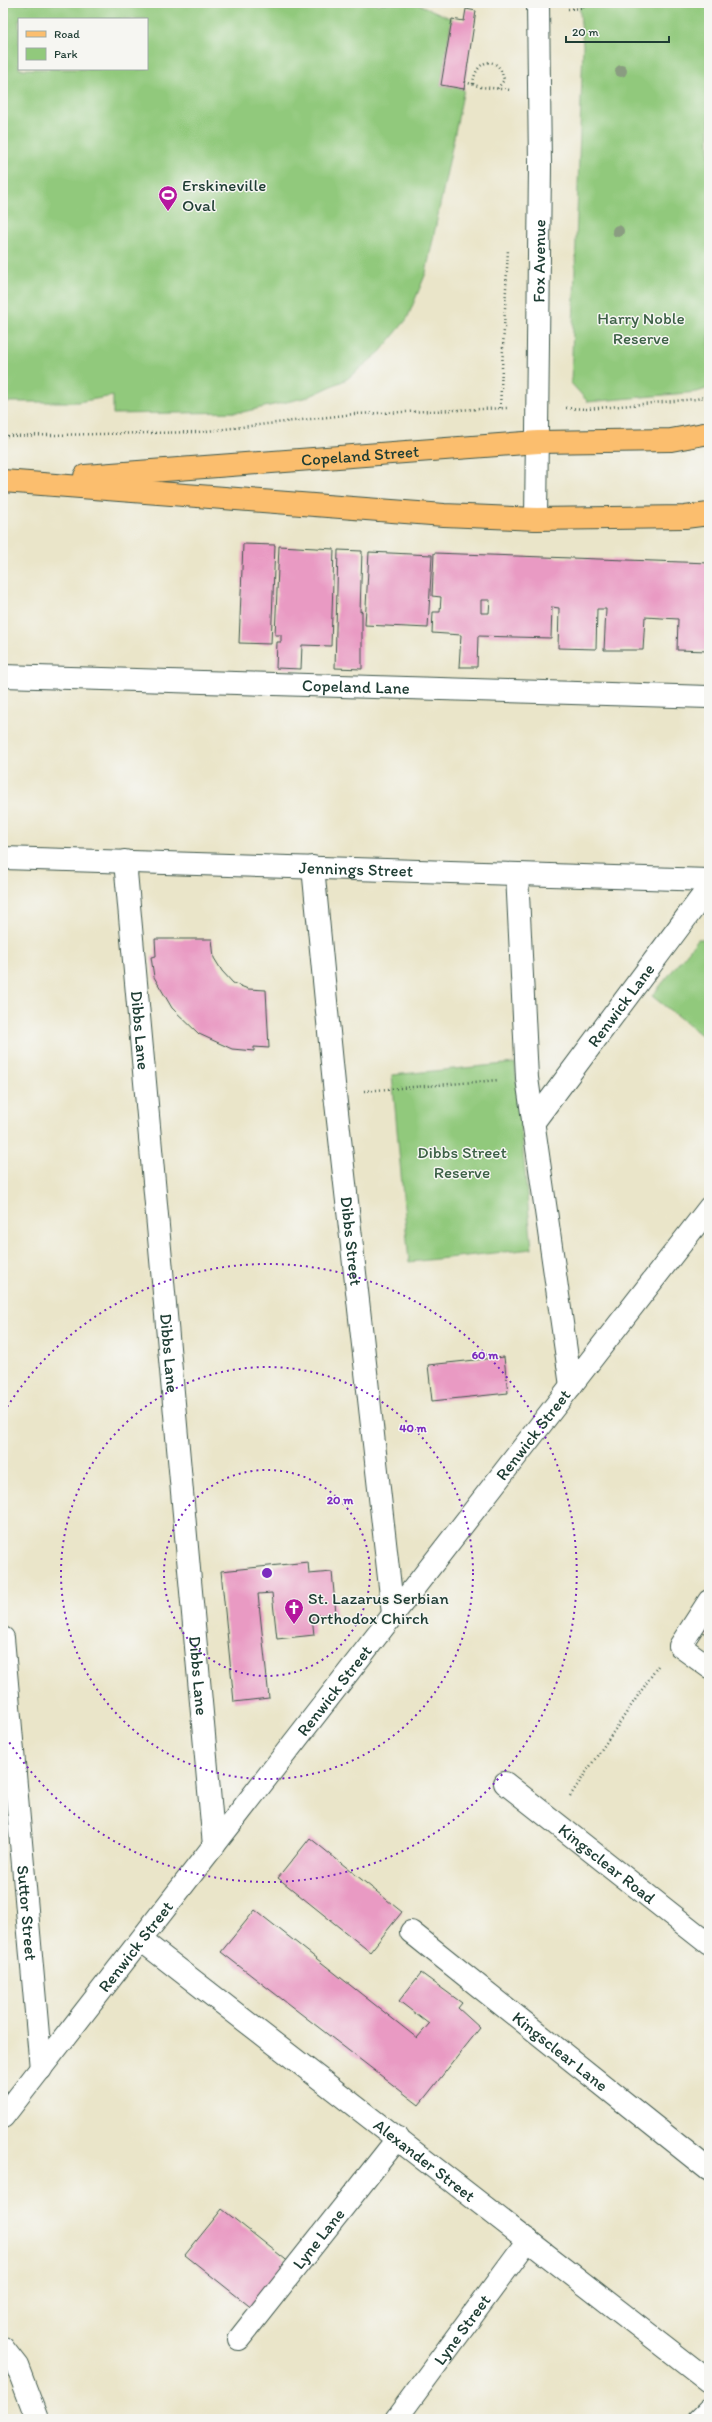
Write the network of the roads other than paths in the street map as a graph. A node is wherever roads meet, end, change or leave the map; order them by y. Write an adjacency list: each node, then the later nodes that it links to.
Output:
1 (538, 3): 3 (street, Fox Avenue)
2 (709, 434): 3 (main road, Copeland Street)
3 (538, 442): 4 (main road, Copeland Street); 6 (street, Fox Avenue)
4 (7, 481): 6 (main road, Copeland Street)
5 (709, 514): 6 (main road, Copeland Street)
6 (536, 518)
7 (3, 676): 8 (street, Copeland Lane)
8 (709, 697)
9 (3, 858): 10 (street, Jennings Street)
10 (125, 861): 11 (street, Jennings Street); 23 (street, Dibbs Lane)
11 (313, 867): 12 (street, Jennings Street); 19 (street, Dibbs Street)
12 (517, 874): 13 (street, Jennings Street); 15 (street)
13 (709, 880)
14 (709, 887): 15 (street, Renwick Lane)
15 (533, 1123): 17 (street)
16 (709, 1208): 17 (street, Renwick Street)
17 (571, 1386): 19 (street, Renwick Street)
18 (709, 1601): 21 (street)
19 (393, 1614): 23 (street, Renwick Street)
20 (3, 1638): 27 (street, Suttor Street)
21 (709, 1667)
22 (505, 1783): 26 (street, Kingsclear Road)
23 (214, 1846): 25 (street, Renwick Street)
24 (411, 1932): 30 (street, Kingsclear Lane)
25 (141, 1940): 27 (street, Renwick Street); 29 (street, Alexander Street)
26 (709, 1944)
27 (40, 2069): 28 (street, Renwick Street)
28 (3, 2117)
29 (398, 2138): 31 (street, Alexander Street); 32 (street, Lyne Lane)
30 (709, 2170)
31 (528, 2240): 34 (street, Alexander Street); 37 (street, Lyne Street)
32 (239, 2339)
33 (3, 2348): 36 (street)
34 (709, 2381)
35 (709, 2410): 38 (street)
36 (37, 2419)
37 (396, 2419)
38 (700, 2419)

